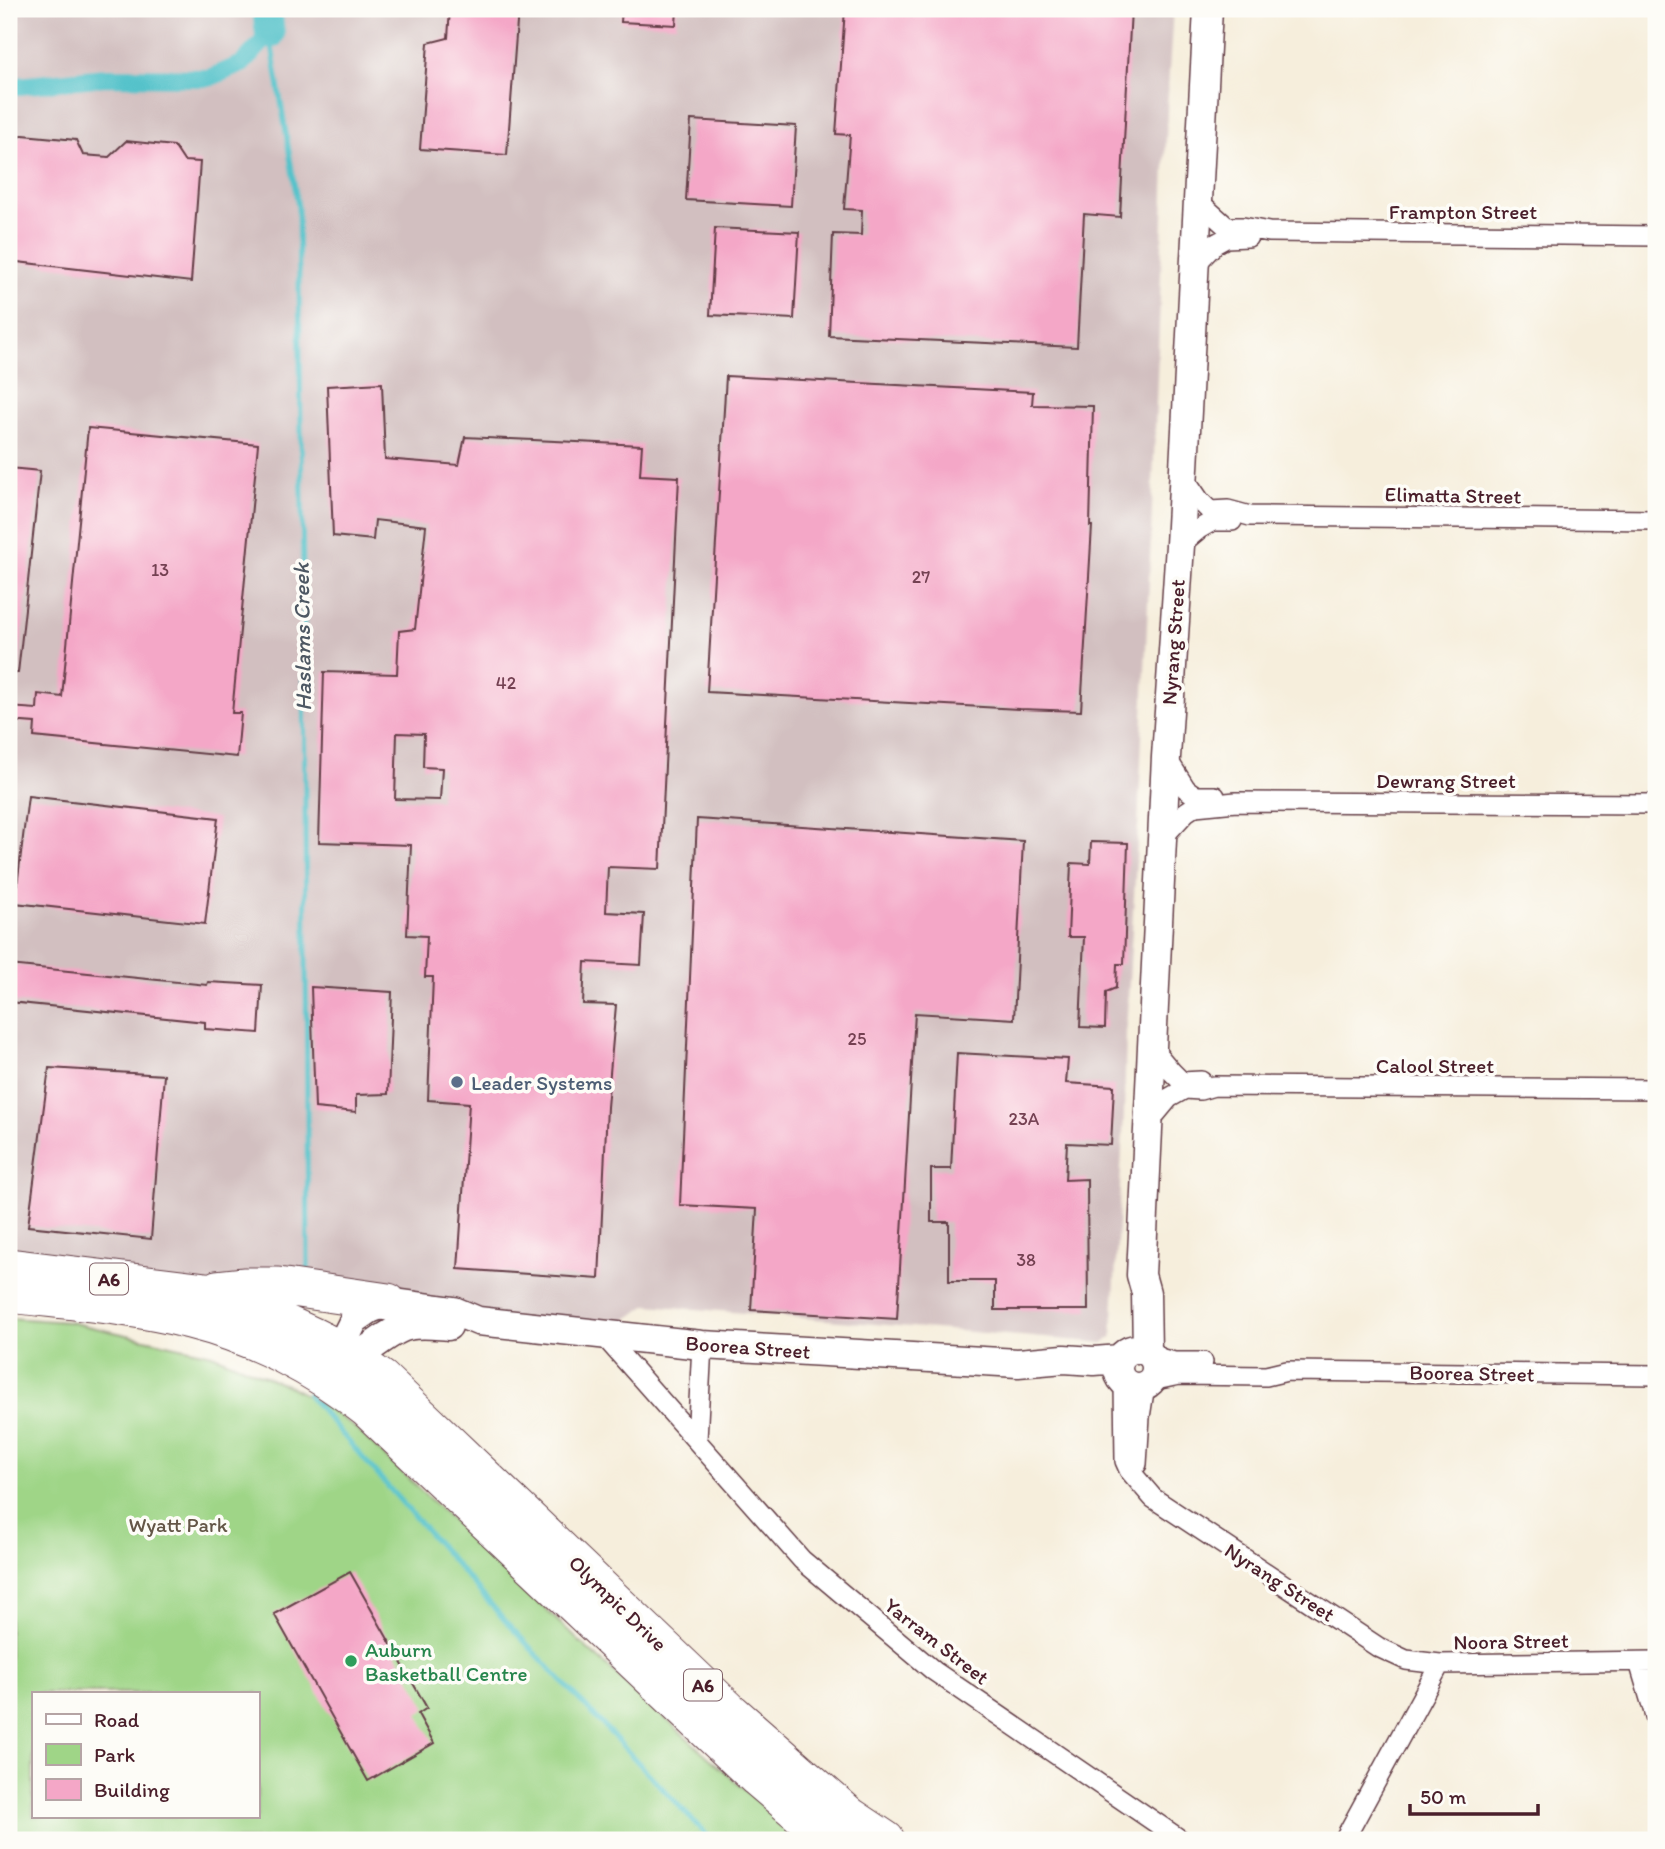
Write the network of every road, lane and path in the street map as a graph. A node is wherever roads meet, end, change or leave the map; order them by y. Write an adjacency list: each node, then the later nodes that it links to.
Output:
1 (1208, 9): 2 (street, Nyrang Street)
2 (1198, 201): 3 (street, Frampton Street); 5 (street, Nyrang Street)
3 (1269, 232): 4 (street, Frampton Street); 5 (street, Frampton Street)
4 (1656, 236)
5 (1195, 265): 6 (street, Nyrang Street)
6 (1183, 476): 7 (street, Elimatta Street); 9 (street, Nyrang Street)
7 (1250, 516): 8 (street, Elimatta Street); 9 (street, Elimatta Street)
8 (1656, 520)
9 (1180, 545): 10 (street, Nyrang Street)
10 (1166, 757): 11 (street, Dewrang Street); 13 (street, Nyrang Street)
11 (1236, 802): 12 (street, Dewrang Street); 13 (street, Dewrang Street)
12 (1656, 804)
13 (1163, 837): 14 (street, Nyrang Street)
14 (1151, 1047): 15 (street, Calool Street); 17 (street, Nyrang Street)
15 (1214, 1086): 16 (street, Calool Street); 17 (street, Calool Street)
16 (1656, 1089)
17 (1149, 1122): 26 (street, Nyrang Street)
18 (9, 1267): 19 (highway, A6)
19 (206, 1291): 21 (highway); 25 (highway, A6)
20 (9, 1294): 25 (highway, A6)
21 (388, 1302): 22 (street, Boorea Street); 25 (street)
22 (478, 1321): 23 (street, Boorea Street); 25 (street, Boorea Street)
23 (603, 1335): 24 (street, Boorea Street); 28 (street, Yarram Street)
24 (702, 1345): 26 (street, Boorea Street); 28 (street)
25 (340, 1362): 32 (highway, Olympic Drive / A6); 33 (highway, Olympic Drive / A6)
26 (1136, 1368): 27 (street, Boorea Street); 30 (street, Nyrang Street)
27 (1656, 1375)
28 (697, 1440): 34 (street, Yarram Street)
29 (1648, 1662): 30 (street, Noora Street); 31 (street)
30 (1440, 1664): 35 (street, Noora Street)
31 (1656, 1719)
32 (831, 1840)
33 (886, 1840)
34 (1181, 1840)
35 (1344, 1840)

